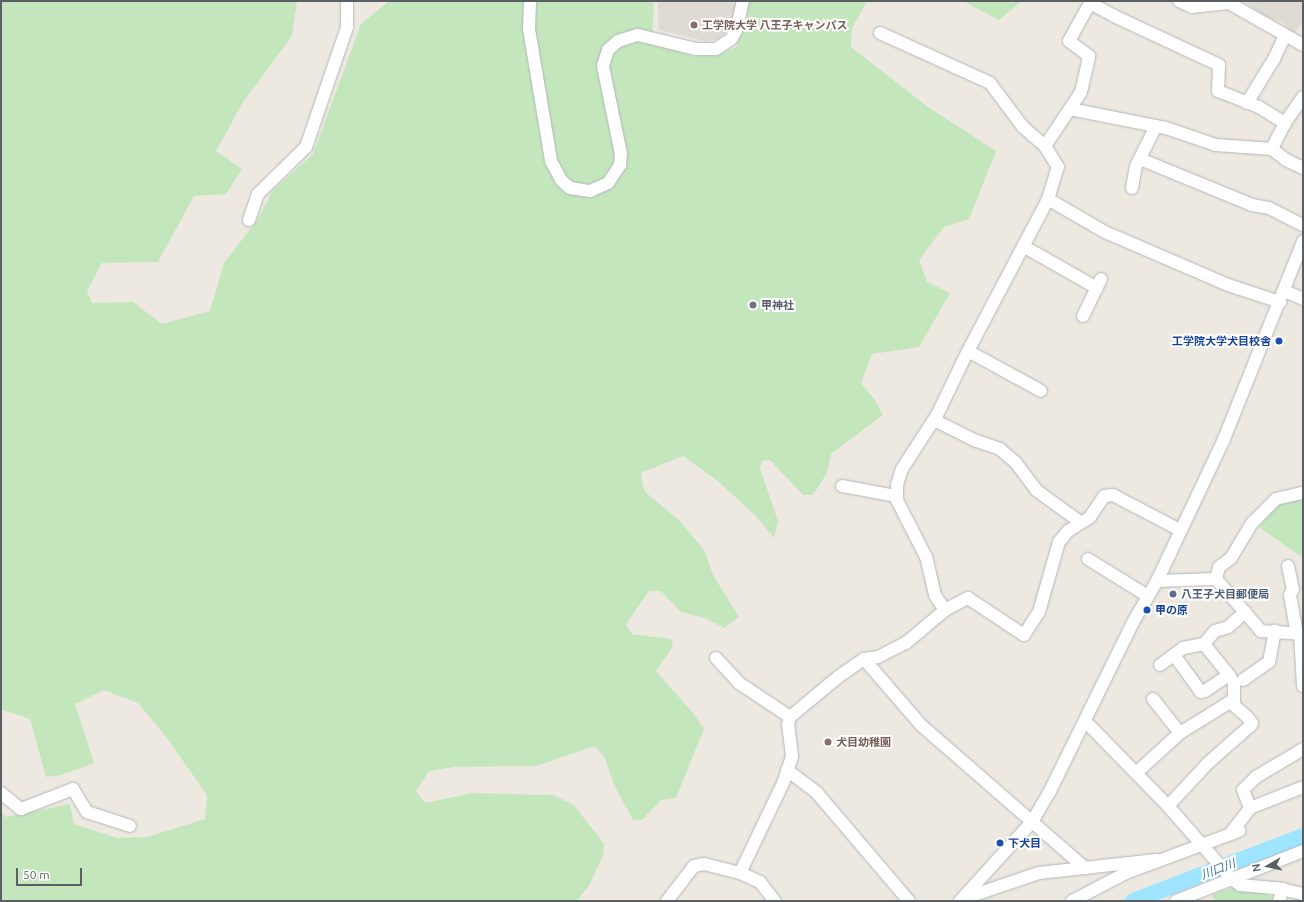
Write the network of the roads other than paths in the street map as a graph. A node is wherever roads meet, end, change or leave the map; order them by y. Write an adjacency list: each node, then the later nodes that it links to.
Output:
1 (346, 1): 19 (street)
2 (530, 1): 3 (street)
3 (743, 1)
4 (1179, 1): 6 (street)
5 (880, 33): 13 (street)
6 (1285, 35): 7 (street); 9 (street)
7 (1303, 45)
8 (1303, 97): 11 (street)
9 (1247, 103): 10 (street); 11 (street)
10 (1070, 109): 12 (street); 13 (street)
11 (1285, 123): 14 (street)
12 (1156, 126): 14 (street); 15 (street)
13 (1045, 146): 18 (street)
14 (1272, 149): 16 (street)
15 (1140, 160): 17 (street); 20 (street)
16 (1303, 168)
17 (1132, 188)
18 (1048, 199): 22 (street); 23 (street)
19 (249, 220)
20 (1303, 225)
21 (1303, 241): 23 (street)
22 (1023, 246): 25 (street); 26 (street)
23 (1282, 297): 24 (street); 33 (street)
24 (1303, 299)
25 (1083, 316)
26 (968, 351): 27 (street); 28 (street)
27 (1041, 391)
28 (934, 420): 31 (street); 32 (street)
29 (842, 486): 31 (street)
30 (1303, 493): 36 (street)
31 (896, 496): 39 (street)
32 (1080, 522): 33 (street); 39 (street)
33 (1180, 530): 37 (street)
34 (1088, 560): 38 (street)
35 (1288, 566): 42 (street)
36 (1216, 579): 37 (street); 40 (street)
37 (1156, 581): 38 (street)
38 (1148, 596): 54 (street)
39 (945, 610): 46 (street)
40 (1245, 612): 41 (street); 43 (street)
41 (1275, 631): 42 (street); 49 (street)
42 (1300, 633): 50 (street)
43 (1204, 644): 44 (street); 48 (street)
44 (1174, 655): 47 (street); 48 (street)
45 (716, 658): 53 (street)
46 (864, 660): 53 (street); 63 (street)
47 (1160, 665)
48 (1229, 674): 52 (street)
49 (1244, 680)
50 (1303, 686)
51 (1153, 699): 55 (street)
52 (1234, 705): 55 (street); 61 (street)
53 (790, 718): 57 (street)
54 (1085, 720): 58 (street); 63 (street)
55 (1180, 733): 58 (street)
56 (1303, 749): 62 (street)
57 (787, 770): 67 (street); 78 (street)
58 (1136, 773): 61 (street)
59 (1303, 788): 62 (street)
60 (1, 793): 64 (street)
61 (1168, 806): 65 (street)
62 (1250, 808): 65 (street)
63 (1032, 822): 69 (street); 75 (street)
64 (130, 826)
65 (1202, 846): 68 (street); 71 (street)
66 (1303, 851): 71 (street)
67 (748, 856): 70 (street); 72 (street)
68 (1156, 860): 69 (street); 79 (street)
69 (1085, 868): 75 (street)
70 (740, 873): 72 (street); 76 (street)
71 (1229, 877): 73 (street); 80 (street)
72 (760, 882): 77 (street)
73 (1283, 889): 74 (street); 81 (street)
74 (1303, 894)
75 (961, 900)
76 (668, 901)
77 (775, 901)
78 (909, 901)
79 (1072, 901)
80 (1176, 901)
81 (1279, 901)

